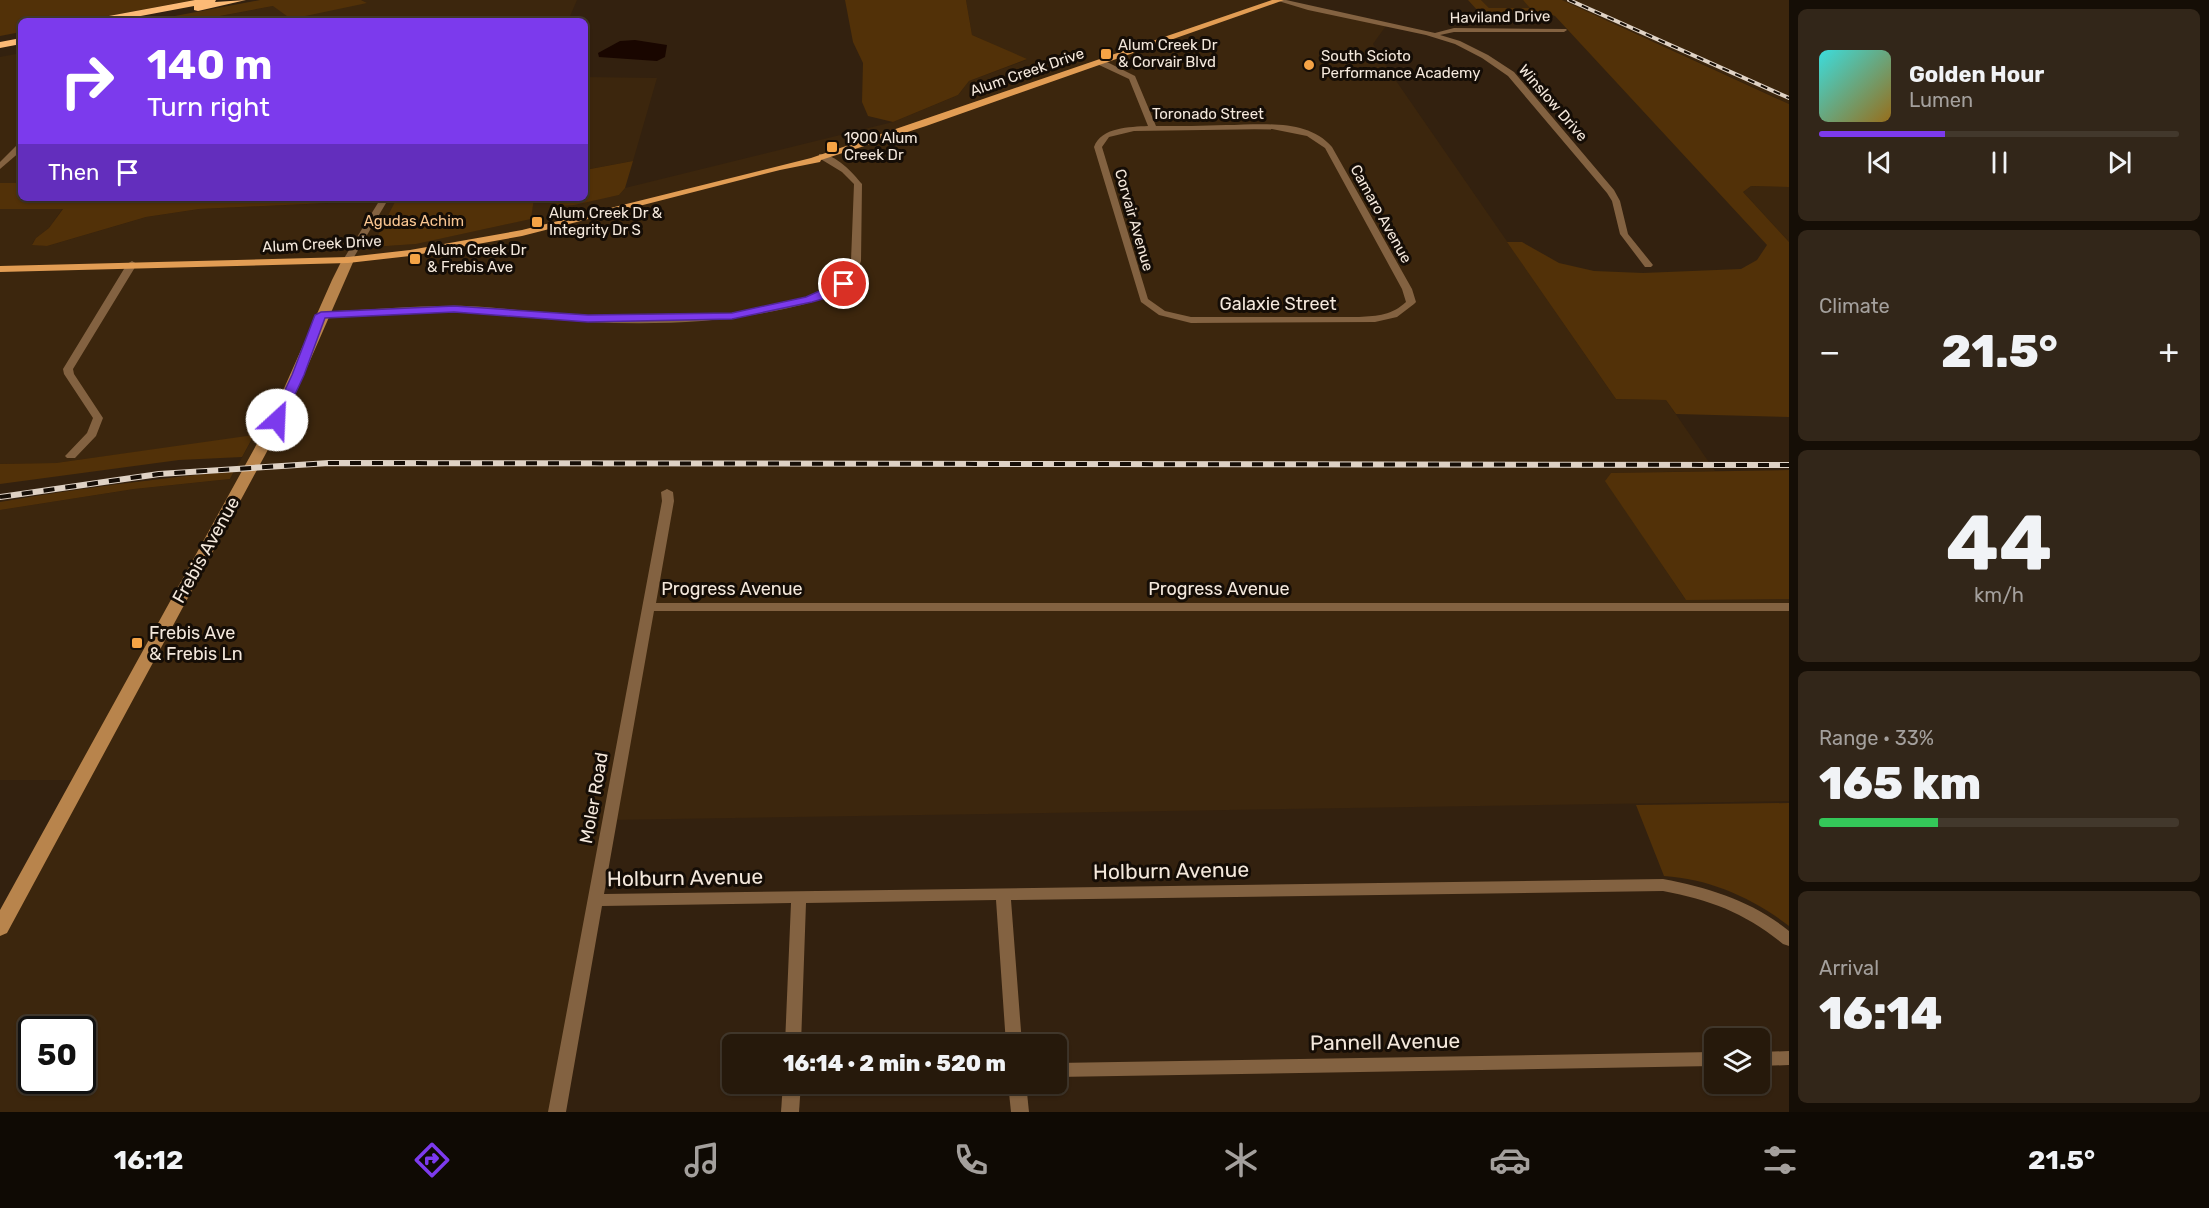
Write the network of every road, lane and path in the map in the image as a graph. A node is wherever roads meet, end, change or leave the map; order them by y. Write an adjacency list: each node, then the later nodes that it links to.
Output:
1 (211, 0): 4 (highway)
2 (241, 0): 5 (highway)
3 (1279, 0): 7 (street, Winslow Drive); 12 (main road, Alum Creek Drive)
4 (114, 18)
5 (145, 18)
6 (1564, 30): 7 (street, Haviland Drive)
7 (1437, 34): 22 (street, Winslow Drive)
8 (18, 36): 9 (highway)
9 (0, 39)
10 (18, 42): 11 (highway)
11 (0, 45)
12 (1100, 62): 13 (street); 17 (main road, Alum Creek Drive)
13 (1153, 128): 14 (street, Toronado Street); 15 (street, Toronado Street)
14 (1310, 134): 25 (street, Camaro Avenue)
15 (1106, 135): 24 (street, Corvair Avenue)
16 (18, 149): 18 (street)
17 (819, 157): 20 (main road, Alum Creek Drive); 26 (street)
18 (0, 167)
19 (383, 201): 20 (street)
20 (348, 260): 21 (main road, Alum Creek Drive); 26 (main road, Frebis Avenue)
21 (132, 264): 23 (main road, Alum Creek Drive); 27 (street)
22 (1648, 265)
23 (0, 269)
24 (1156, 310): 25 (street, Galaxie Street)
25 (1401, 313)
26 (321, 315): 34 (main road, Frebis Avenue)
27 (71, 456)
28 (666, 492): 29 (street, Moler Road)
29 (648, 607): 30 (street, Progress Avenue); 33 (street, Moler Road)
30 (1789, 608)
31 (1003, 894): 32 (street, Holburn Avenue); 35 (street, Holburn Avenue); 37 (street)
32 (799, 897): 33 (street, Holburn Avenue); 36 (street)
33 (595, 900): 44 (street, Moler Road)
34 (0, 928)
35 (1789, 940)
36 (793, 1034)
37 (1013, 1034)
38 (1704, 1059): 41 (street, Pannell Avenue)
39 (1770, 1059): 40 (street)
40 (1789, 1059)
41 (1067, 1070)
42 (791, 1094): 45 (street)
43 (1018, 1094): 46 (street)
44 (557, 1112)
45 (790, 1112)
46 (1020, 1112)

